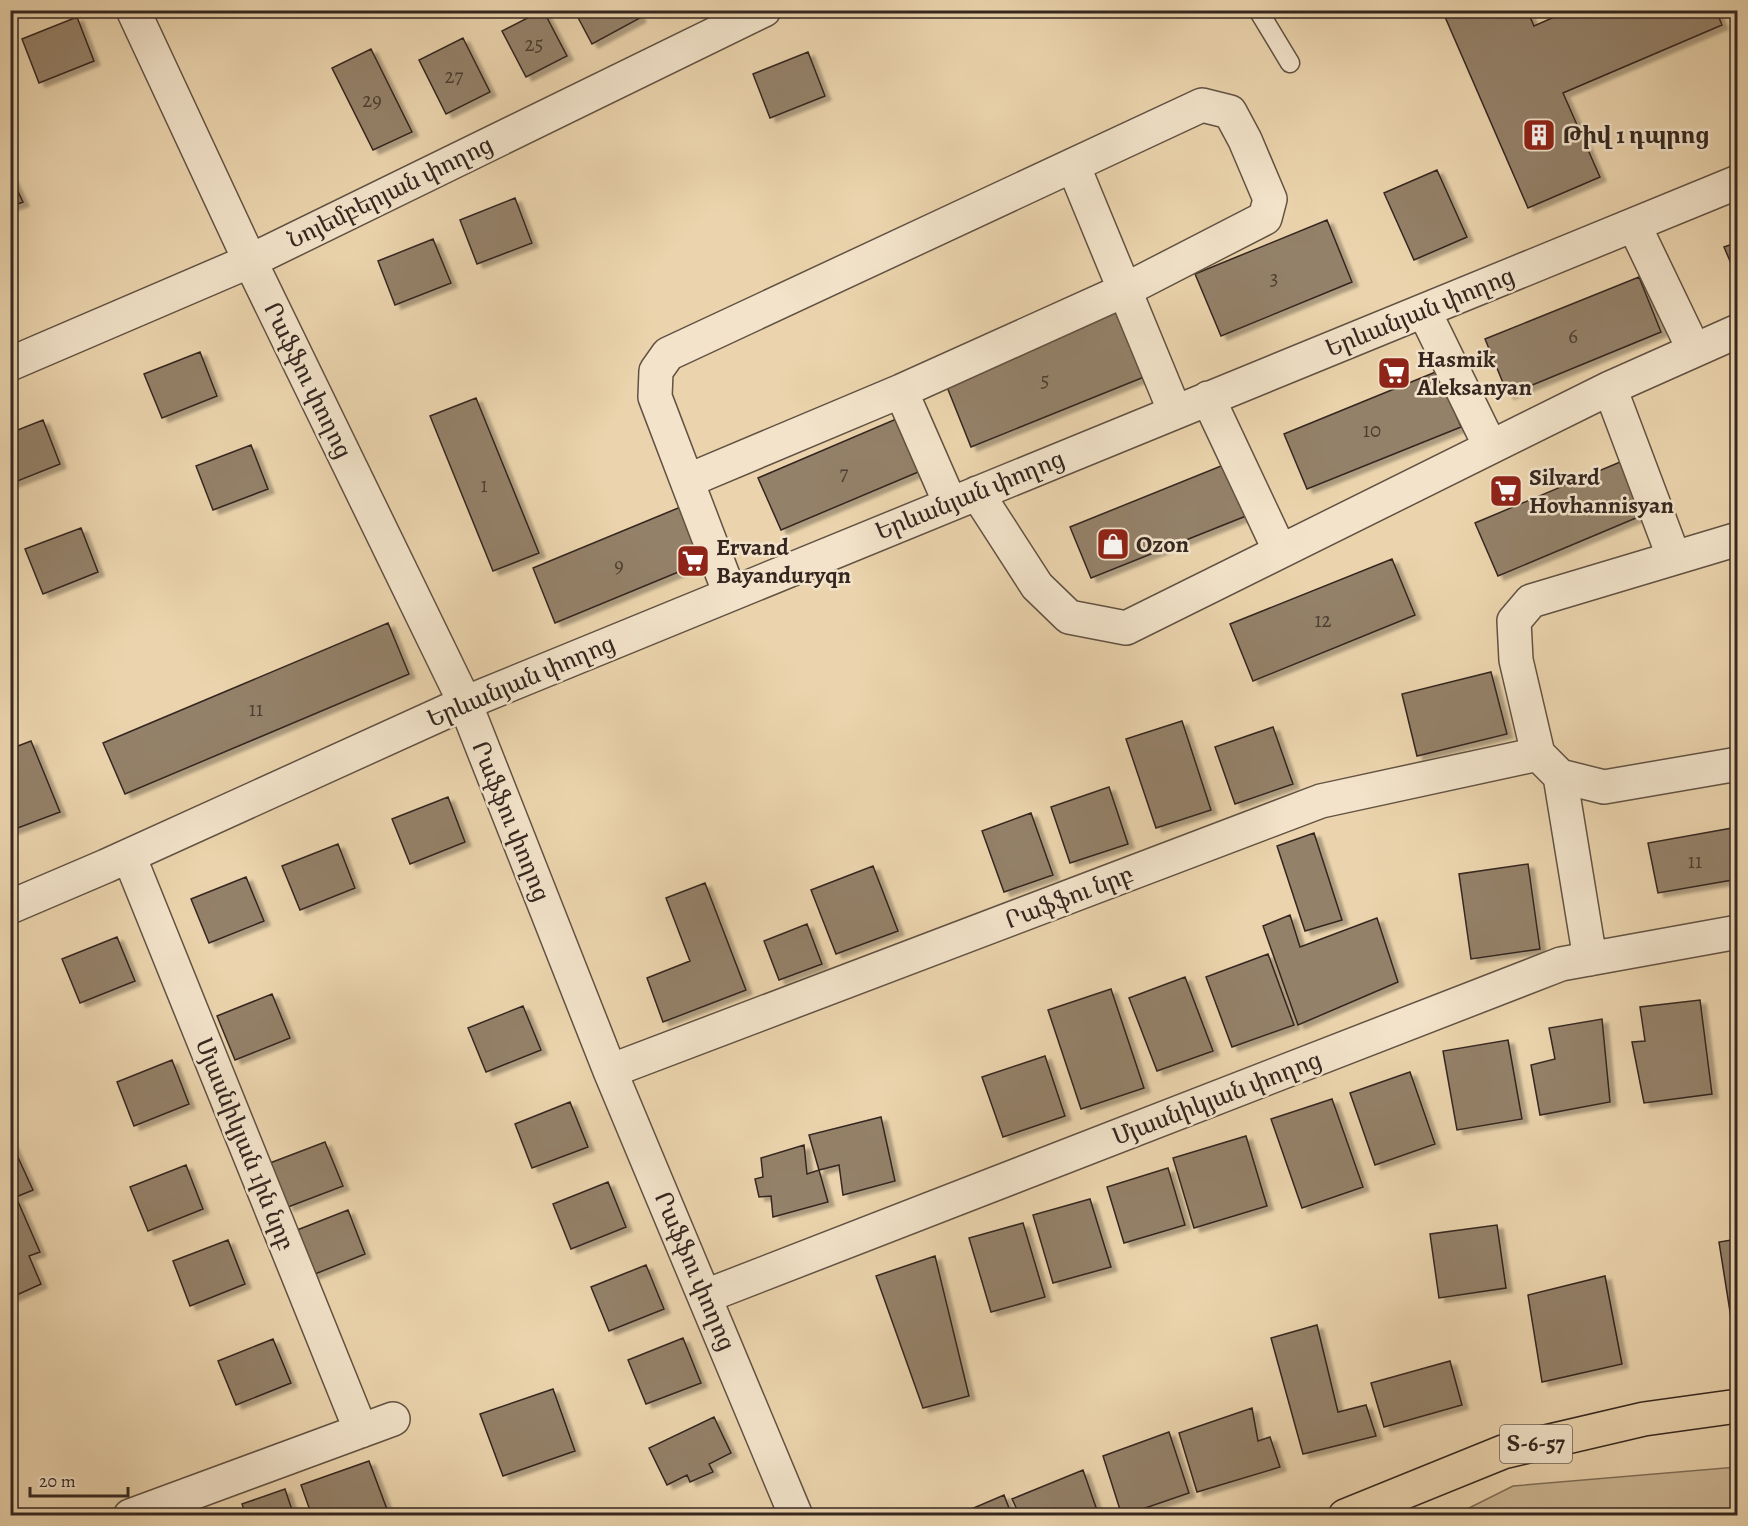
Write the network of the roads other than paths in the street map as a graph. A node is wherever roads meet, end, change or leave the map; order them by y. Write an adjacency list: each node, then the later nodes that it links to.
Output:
1 (133, 10): 8 (street, Րաֆֆու փողոց)
2 (764, 10): 8 (street, Նոյեմբերյան փողոց)
3 (1258, 10): 4 (lane)
4 (1290, 63)
5 (1073, 165): 9 (street); 9 (street); 19 (street)
6 (1737, 182): 7 (street, Երևանյան փողոց)
7 (1634, 225): 10 (street, Երևանյան փողոց); 12 (street)
8 (250, 261): 13 (street, Նոյեմբերյան փողոց); 25 (street, Րաֆֆու փողոց)
9 (1125, 290): 15 (street); 17 (street)
10 (1424, 310): 16 (street, Երևանյան փողոց); 18 (street)
11 (1737, 331): 12 (street)
12 (1694, 350): 14 (street)
13 (10, 364)
14 (1610, 388): 18 (street); 23 (street)
15 (901, 391): 19 (street); 20 (street)
16 (1208, 398): 17 (street, Երևանյան փողոց); 22 (street)
17 (1175, 412): 20 (street, Երևանյան փողոց)
18 (1490, 446): 22 (street)
19 (687, 481): 24 (street)
20 (964, 498): 22 (street); 24 (street, Երևանյան փողոց)
21 (1737, 539): 23 (street)
22 (1280, 551)
23 (1674, 558): 27 (street)
24 (730, 594): 25 (street, Երևանյան փողոց)
25 (465, 703): 28 (street, Երևանյան փողոց); 32 (street, Րաֆֆու փողոց)
26 (1737, 764): 27 (street)
27 (1549, 765): 31 (street); 32 (street, Րաֆֆու նրբ)
28 (129, 856): 29 (street, Երևանյան փողոց); 36 (street, Մյասնիկյան 1ին նրբ)
29 (10, 907)
30 (1737, 932): 31 (street, Մյասնիկյան փողոց)
31 (1590, 959): 33 (street, Մյասնիկյան փողոց)
32 (610, 1071): 33 (street, Րաֆֆու փողոց)
33 (706, 1296): 38 (street, Րաֆֆու փողոց)
34 (1737, 1406): 39 (main road, Տ-6-57)
35 (393, 1419): 36 (street)
36 (361, 1431): 37 (street)
37 (130, 1515)
38 (796, 1515)
39 (1345, 1515)

